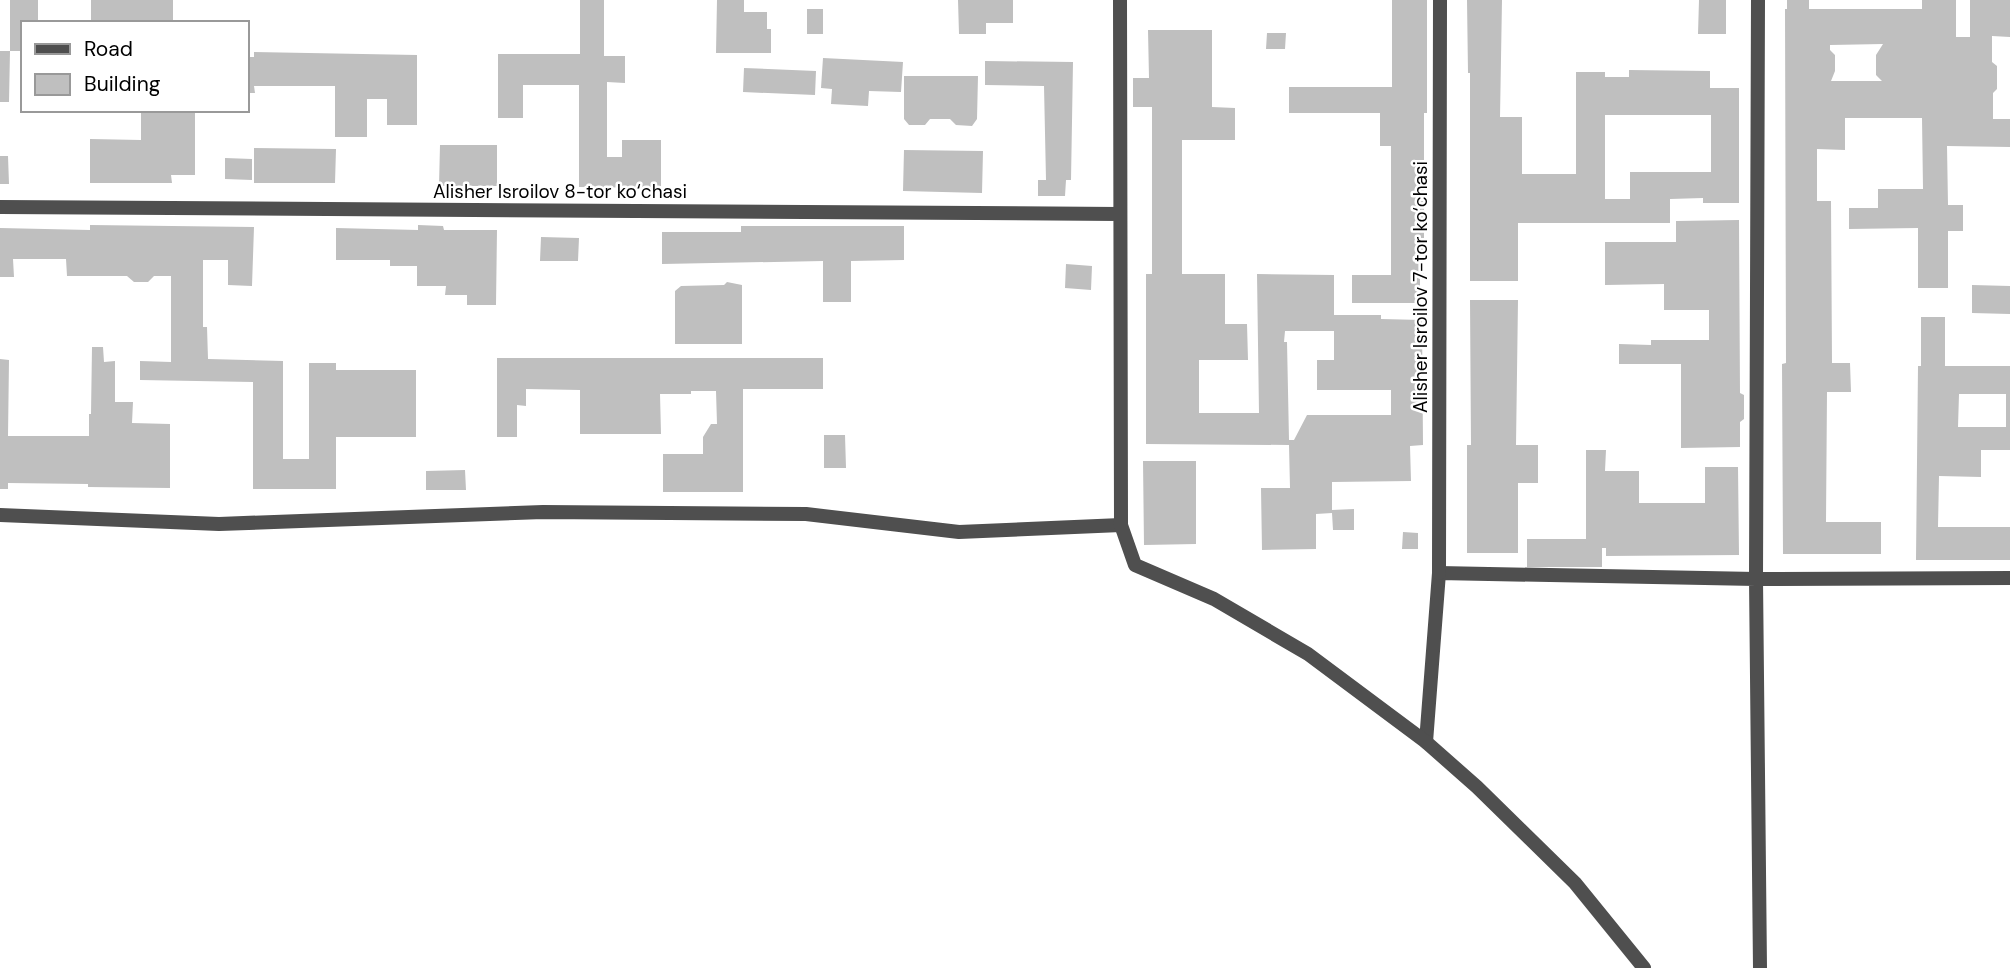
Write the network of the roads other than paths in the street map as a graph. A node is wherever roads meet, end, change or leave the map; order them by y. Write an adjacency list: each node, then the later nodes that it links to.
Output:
1 (1120, 0): 5 (street)
2 (1440, 0): 8 (street, Alisher Isroilov 7-tor ko‘chasi)
3 (1758, 0): 10 (street)
4 (0, 207): 5 (street, Alisher Isroilov 8-tor ko‘chasi)
5 (1119, 214): 7 (street)
6 (0, 514): 7 (street)
7 (1121, 524): 11 (street)
8 (1439, 573): 10 (street); 11 (street, Alisher Isroilov 7-tor ko‘chasi)
9 (2010, 578): 10 (street)
10 (1756, 579): 13 (street)
11 (1426, 742): 12 (street)
12 (1644, 968)
13 (1760, 968)

